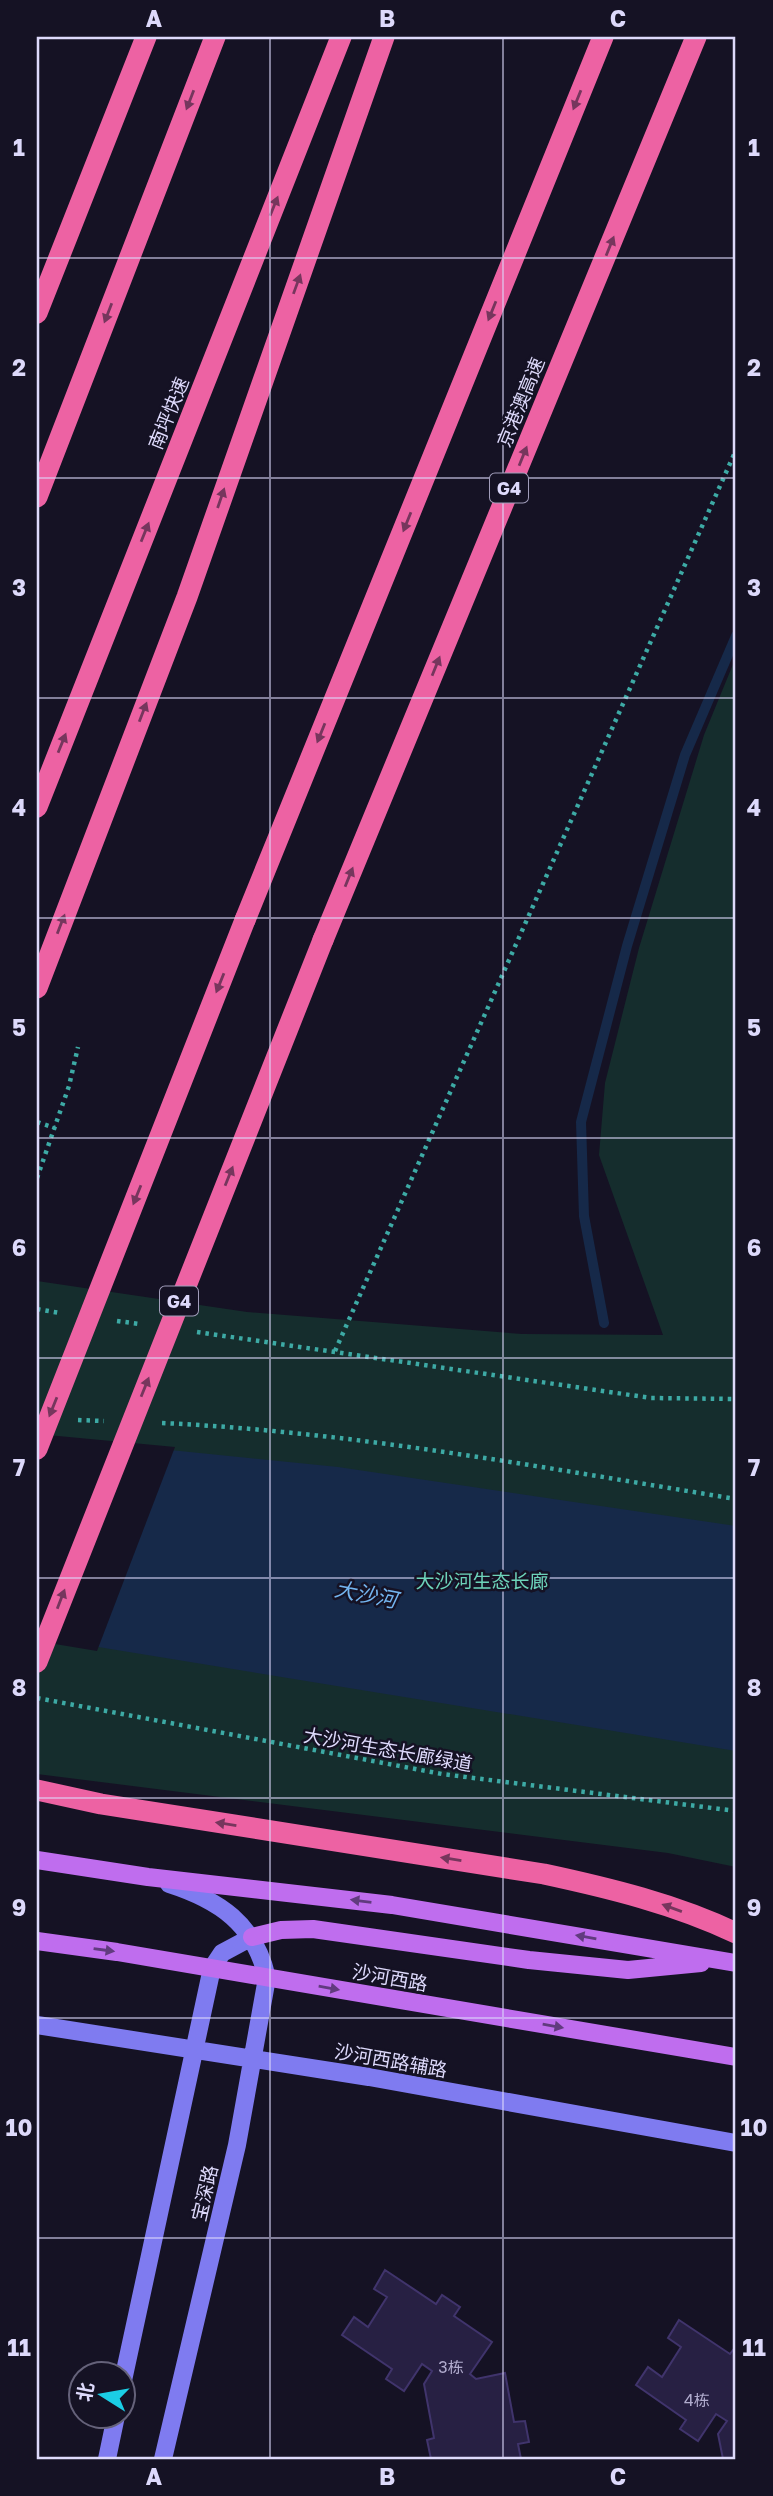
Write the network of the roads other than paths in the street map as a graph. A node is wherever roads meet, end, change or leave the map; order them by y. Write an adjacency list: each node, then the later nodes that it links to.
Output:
1 (146, 37): 7 (highway)
2 (215, 37): 8 (highway, one-way to 8)
3 (341, 37): 9 (highway, 南坪快速, one-way to 3)
4 (384, 37): 10 (highway, one-way to 4)
5 (603, 37): 11 (highway, one-way to 11, bridge)
6 (696, 37): 12 (highway, 京港澳高速 / G4, one-way to 6, bridge)
7 (37, 313)
8 (37, 497)
9 (37, 807)
10 (37, 988)
11 (37, 1449)
12 (37, 1662)
13 (37, 1790): 16 (highway, one-way to 13)
14 (37, 1860): 15 (main road)
15 (148, 1877): 17 (street, 宝深路); 19 (main road, one-way to 15)
16 (736, 1933)
17 (252, 1937): 19 (main road); 20 (street); 21 (street, 宝深路)
18 (37, 1941): 20 (main road, 沙河西路, one-way to 20)
19 (731, 1962)
20 (212, 1968): 21 (main road, 沙河西路); 23 (street, 宝深路)
21 (267, 1978): 24 (main road, 沙河西路, one-way to 24); 25 (street, 宝深路)
22 (37, 2025): 23 (street, 沙河西路辅路)
23 (194, 2049): 25 (street, 沙河西路辅路); 27 (street, 宝深路)
24 (736, 2057)
25 (254, 2058): 26 (street, 沙河西路辅路); 30 (street, 宝深路)
26 (736, 2143)
27 (127, 2360)
28 (113, 2430): 29 (street)
29 (107, 2459)
30 (163, 2459)

